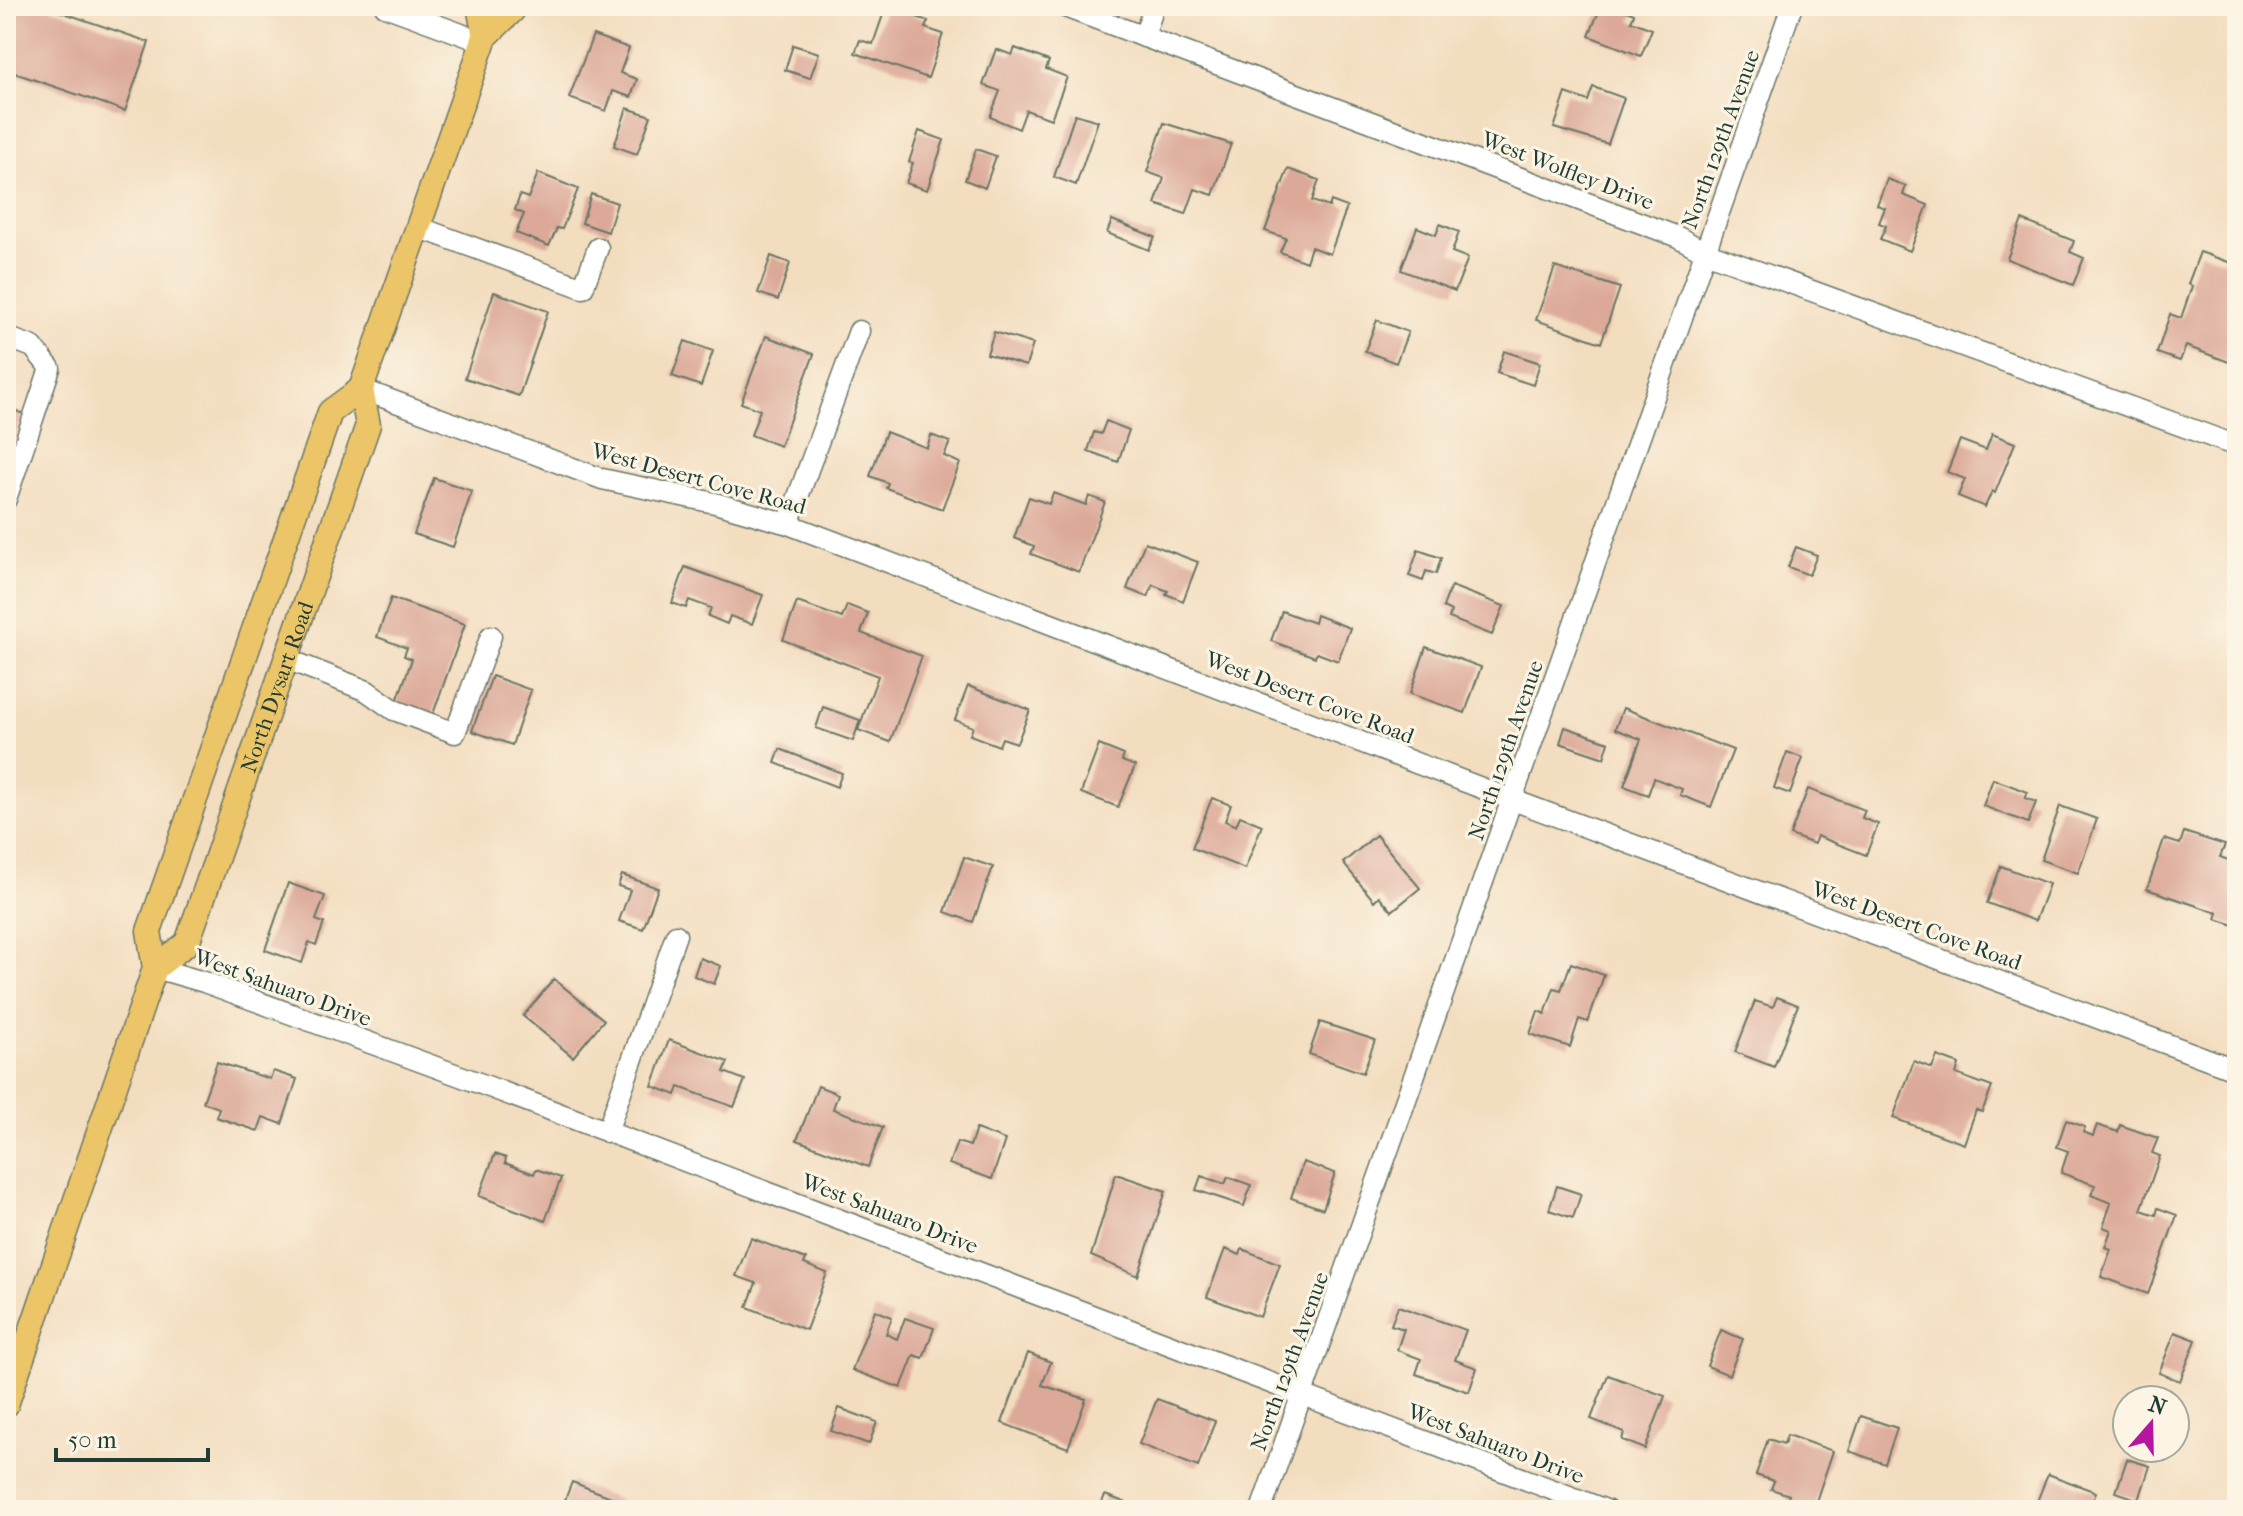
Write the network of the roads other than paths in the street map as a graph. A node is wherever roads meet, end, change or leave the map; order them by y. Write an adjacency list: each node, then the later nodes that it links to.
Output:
1 (385, 6): 8 (street)
2 (479, 6): 8 (main road)
3 (514, 6): 8 (main road, North Dysart Road)
4 (1154, 6): 7 (street)
5 (1792, 6): 11 (street, North 129th Avenue)
6 (1066, 7): 7 (street, West Wolfley Drive)
7 (1144, 37): 11 (street, West Wolfley Drive)
8 (484, 39): 9 (main road, North Dysart Road)
9 (418, 227): 10 (street); 14 (main road, North Dysart Road)
10 (598, 248)
11 (1705, 252): 15 (street, West Wolfley Drive); 20 (street, North 129th Avenue)
12 (859, 331): 17 (street)
13 (6, 337): 16 (street)
14 (361, 389): 17 (street, West Desert Cove Road); 19 (main road, North Dysart Road); 22 (main road, North Dysart Road)
15 (2237, 446)
16 (6, 499)
17 (788, 524): 20 (street, West Desert Cove Road)
18 (491, 636): 19 (street)
19 (287, 659): 22 (main road, North Dysart Road)
20 (1513, 800): 23 (street, West Desert Cove Road); 25 (street, North 129th Avenue)
21 (676, 935): 24 (street)
22 (155, 968): 24 (street, West Sahuaro Drive); 26 (main road, North Dysart Road)
23 (2237, 1070)
24 (607, 1132): 25 (street, West Sahuaro Drive)
25 (1302, 1395): 27 (street, North 129th Avenue); 28 (street, West Sahuaro Drive)
26 (6, 1405)
27 (1261, 1510)
28 (1606, 1510)

